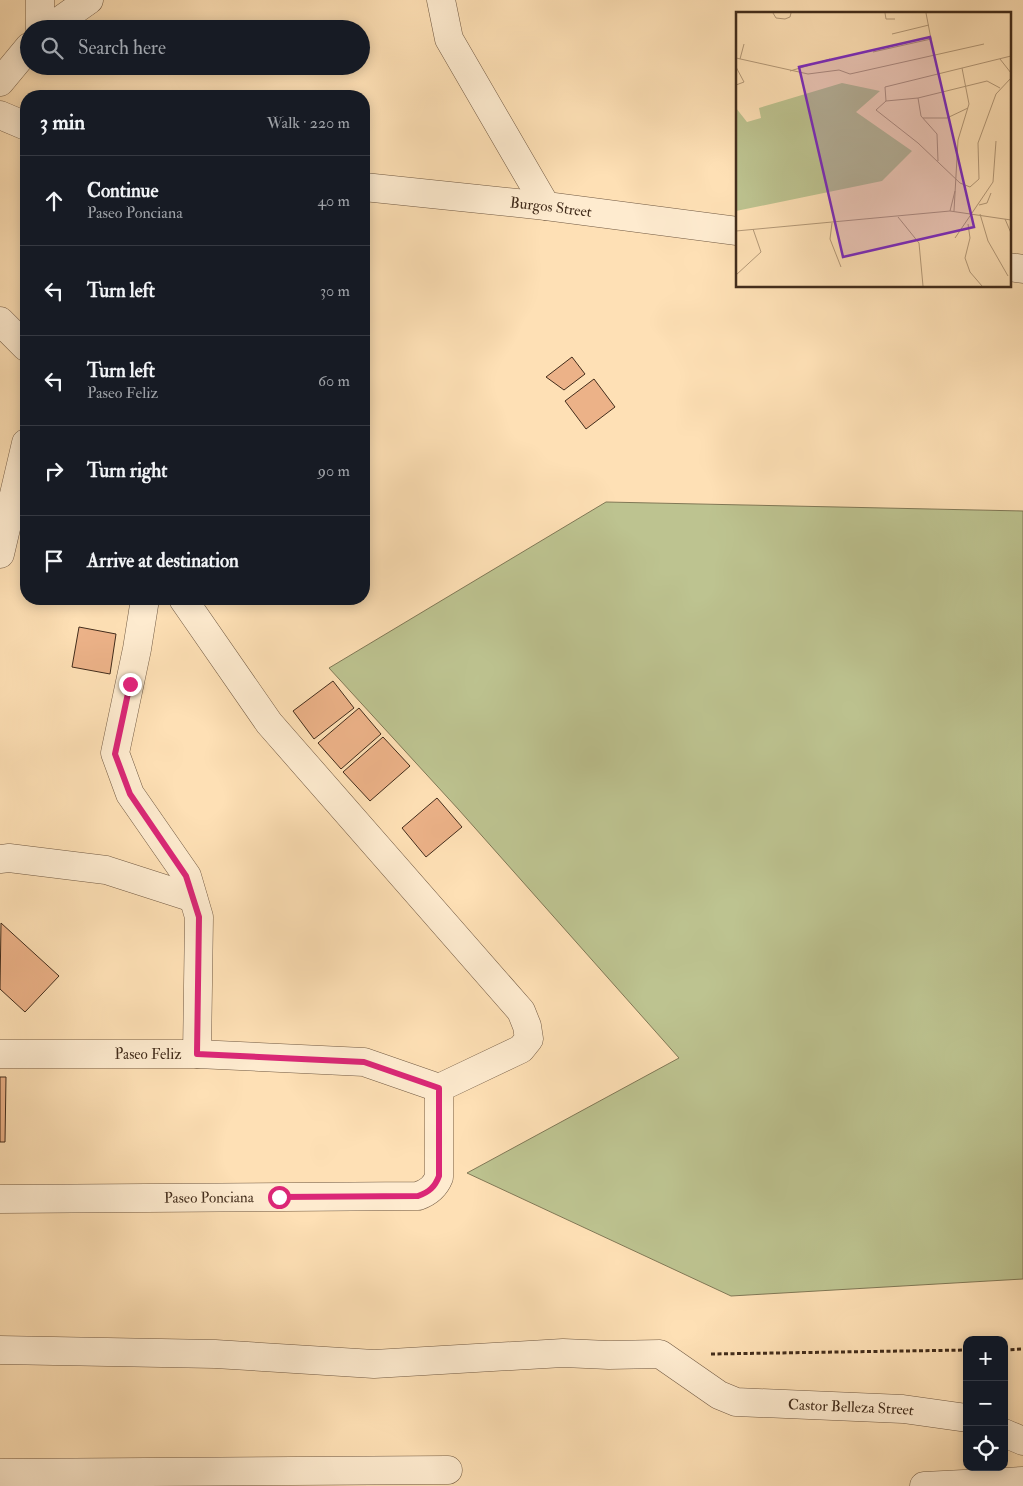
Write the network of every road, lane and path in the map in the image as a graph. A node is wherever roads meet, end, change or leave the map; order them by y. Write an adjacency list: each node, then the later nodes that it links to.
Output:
1 (40, 0): 4 (street)
2 (89, 0): 5 (street)
3 (441, 0): 11 (street)
4 (40, 20)
5 (61, 20)
6 (20, 58): 7 (street)
7 (0, 82)
8 (0, 115): 9 (street)
9 (20, 123)
10 (370, 189): 11 (street, Burgos Street)
11 (546, 206): 12 (street, Burgos Street)
12 (736, 231)
13 (1010, 267): 14 (street)
14 (1023, 269)
15 (0, 321): 16 (street)
16 (20, 341)
17 (20, 468): 18 (street)
18 (0, 554)
19 (144, 605): 22 (street)
20 (187, 605): 25 (street)
21 (0, 859): 22 (street)
22 (193, 898): 24 (street)
23 (0, 1054): 24 (street, Paseo Feliz)
24 (197, 1054): 25 (street, Paseo Feliz)
25 (439, 1088): 26 (street, Paseo Ponciana)
26 (0, 1199)
27 (1023, 1349): 30 (path)
28 (0, 1350): 32 (street, Castor Belleza Street)
29 (963, 1350): 31 (path)
30 (1008, 1350)
31 (710, 1354)
32 (963, 1417)
33 (1008, 1435): 34 (street)
34 (1023, 1441)
35 (448, 1470): 36 (street)
36 (0, 1473)
37 (1023, 1481): 38 (street)
38 (924, 1486)

